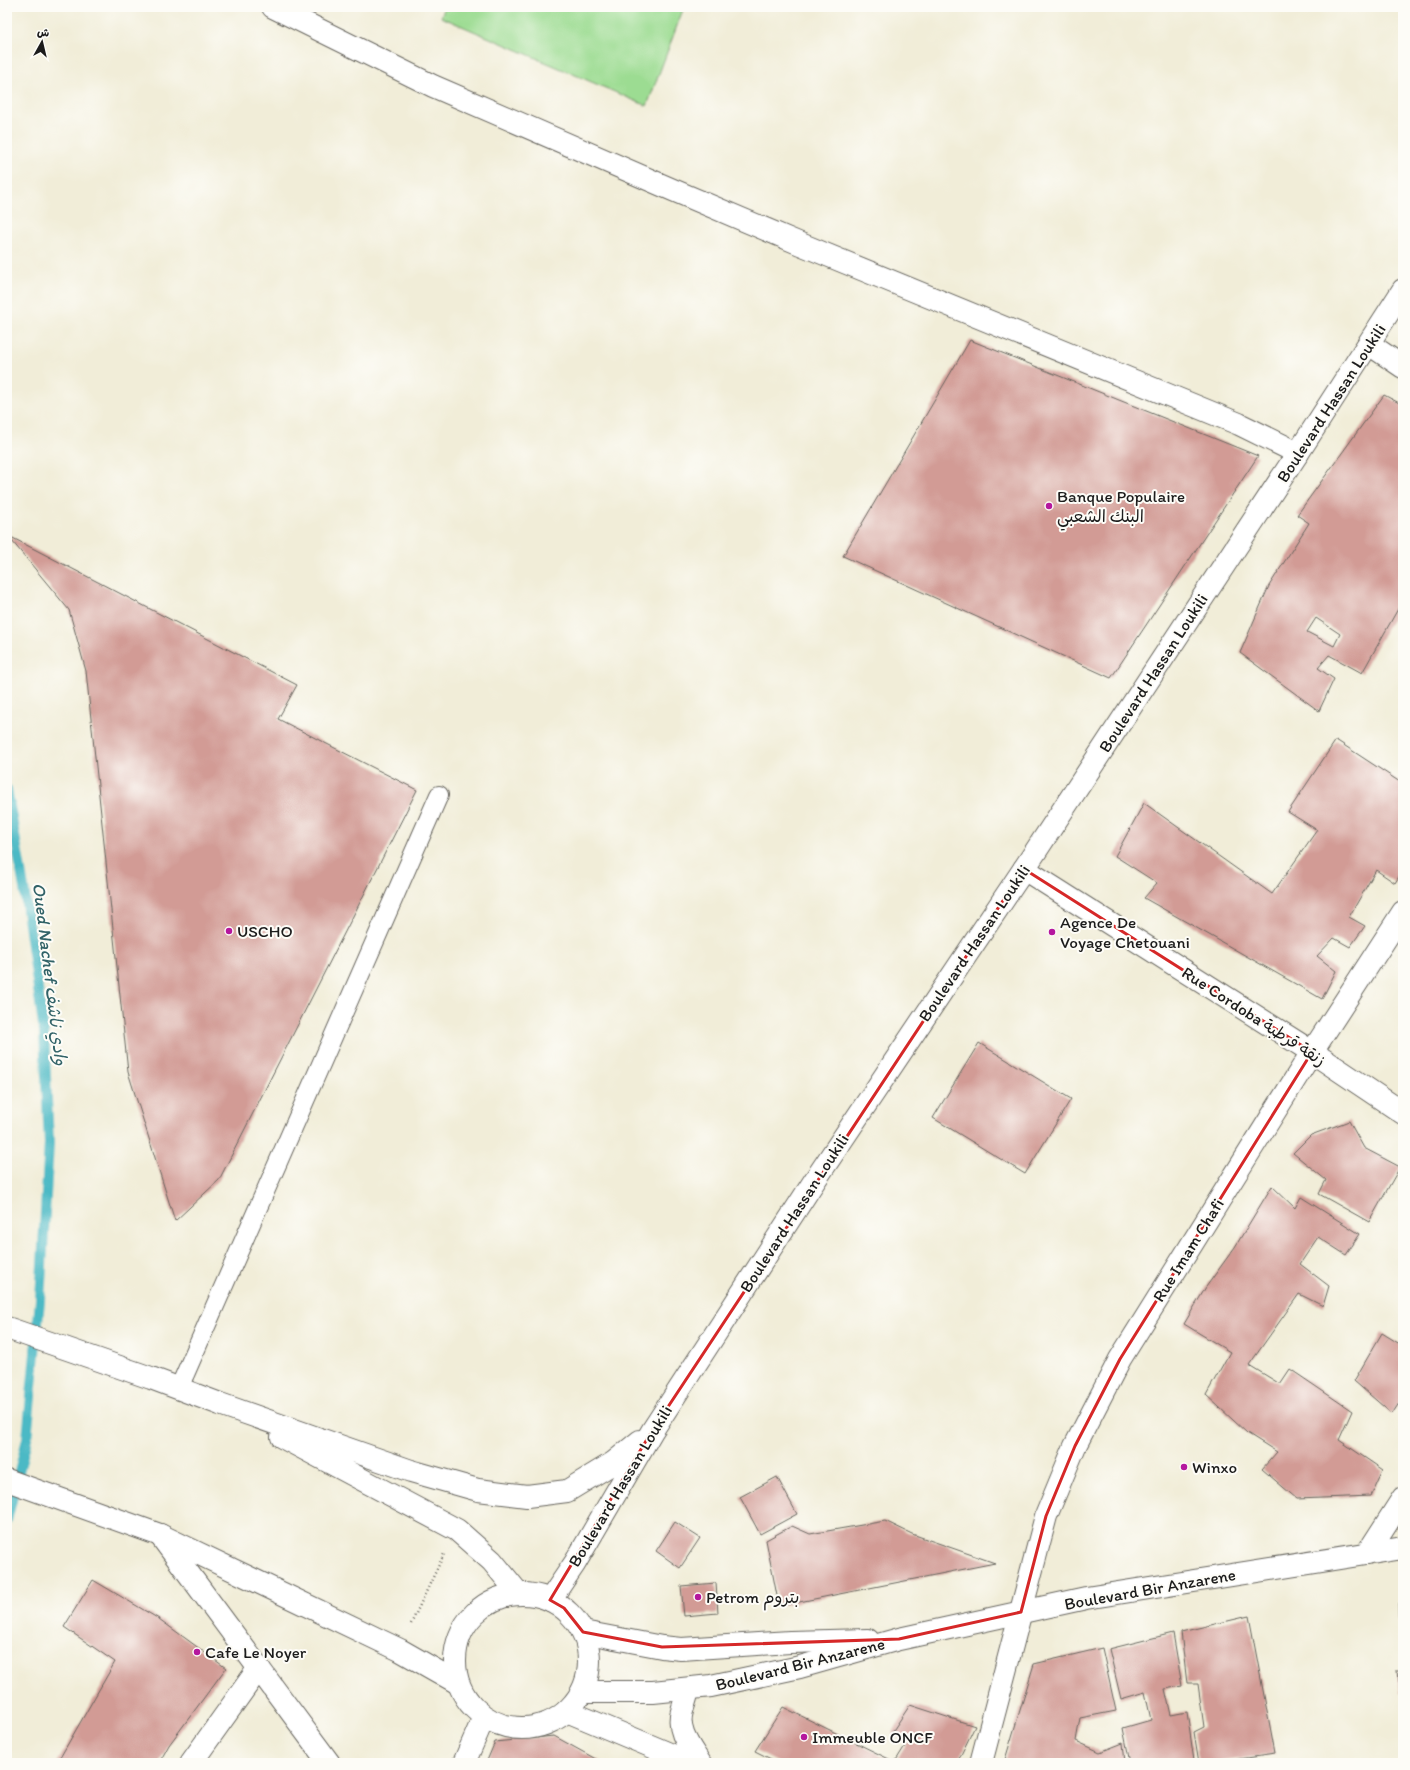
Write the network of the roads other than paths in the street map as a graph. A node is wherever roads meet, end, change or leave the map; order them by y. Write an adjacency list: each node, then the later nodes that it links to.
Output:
1 (273, 7): 5 (main road)
2 (1403, 290): 3 (main road, Boulevard Hassan Loukili)
3 (1369, 344): 4 (main road); 5 (main road, Boulevard Hassan Loukili)
4 (1403, 367)
5 (1298, 453): 7 (main road, Boulevard Hassan Loukili)
6 (439, 795): 12 (lane)
7 (1024, 870): 9 (main road, Rue Cordoba زنقة قرطبة); 14 (main road, Boulevard Hassan Loukili)
8 (1403, 912): 9 (main road, Rue Imam Chafi)
9 (1312, 1052): 10 (main road, Rue Cordoba زنقة قرطبة); 22 (main road, Rue Imam Chafi)
10 (1403, 1112)
11 (7, 1328): 12 (main road)
12 (179, 1388): 13 (main road)
13 (220, 1404): 14 (main road); 20 (main road)
14 (652, 1431): 21 (main road, Boulevard Hassan Loukili)
15 (7, 1480): 17 (main road)
16 (1403, 1498): 19 (main road)
17 (160, 1535): 25 (main road); 26 (main road)
18 (1403, 1548): 19 (main road, Boulevard Bir Anzarene)
19 (1367, 1554): 22 (main road, Boulevard Bir Anzarene)
20 (519, 1594): 21 (main road); 26 (main road)
21 (550, 1600): 23 (main road)
22 (1020, 1612): 24 (main road, Boulevard Bir Anzarene); 36 (main road, Rue Imam Chafi)
23 (583, 1632): 24 (main road, Boulevard Bir Anzarene); 28 (main road)
24 (899, 1638): 27 (main road, Boulevard Bir Anzarene)
25 (259, 1668): 31 (main road); 32 (main road)
26 (458, 1683): 30 (main road)
27 (688, 1689): 28 (main road, Boulevard Bir Anzarene); 35 (main road)
28 (582, 1692): 29 (main road)
29 (567, 1711): 30 (main road); 34 (main road)
30 (484, 1717): 33 (main road)
31 (191, 1763)
32 (329, 1763)
33 (464, 1763)
34 (691, 1763)
35 (700, 1763)
36 (981, 1763)

